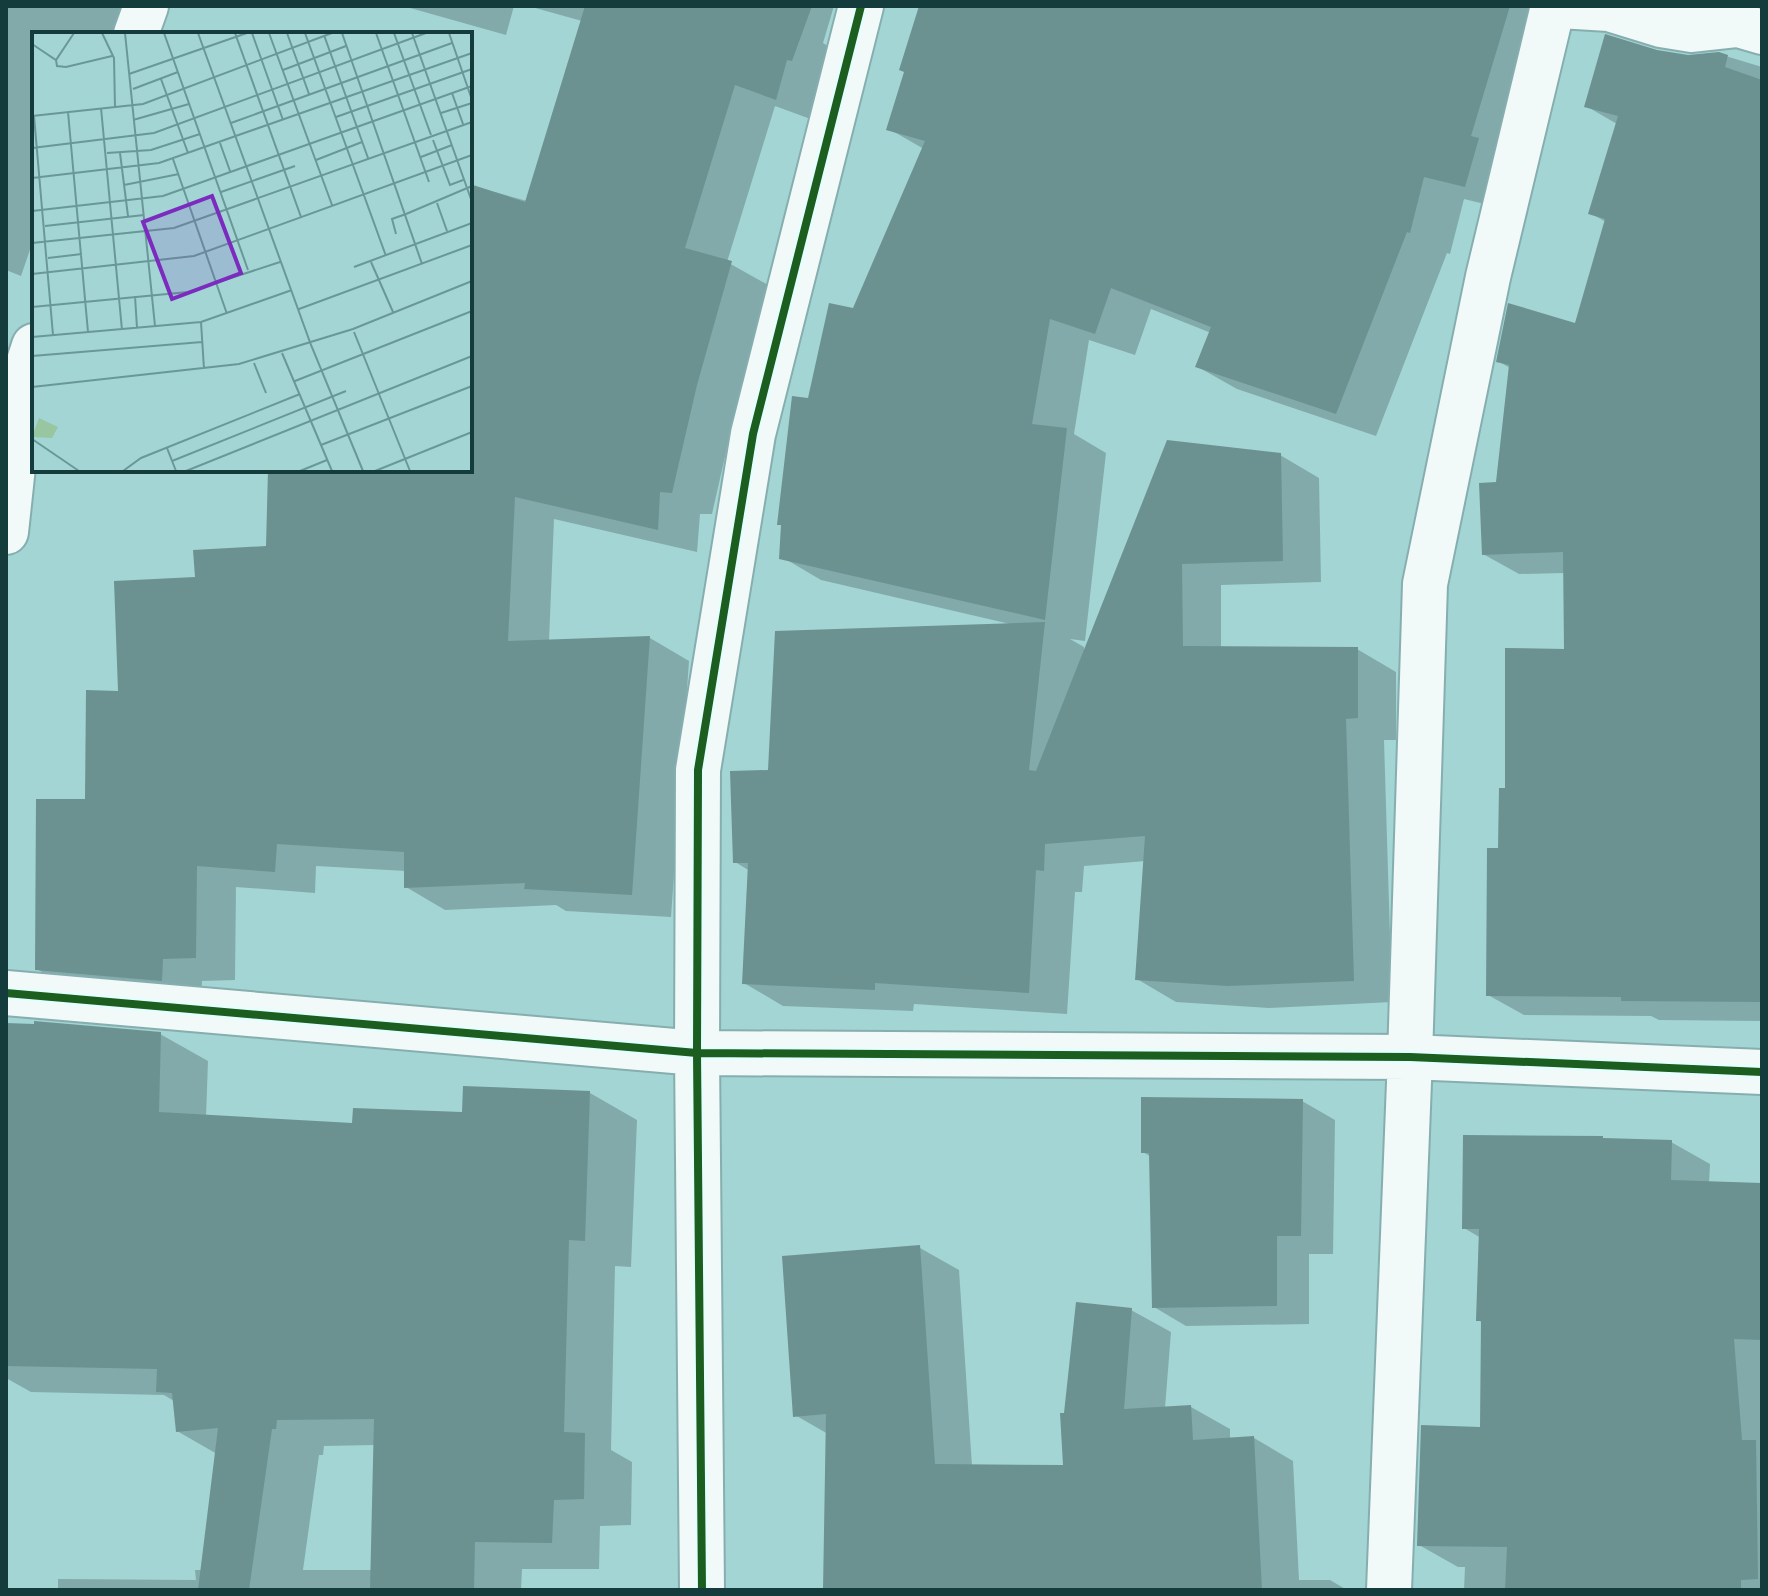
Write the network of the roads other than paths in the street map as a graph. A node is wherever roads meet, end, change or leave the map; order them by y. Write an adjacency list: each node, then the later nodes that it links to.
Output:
1 (146, 6): 5 (street)
2 (861, 6): 10 (street)
3 (1553, 6): 11 (street)
4 (1560, 6): 6 (street)
5 (137, 32)
6 (1762, 32)
7 (32, 352): 8 (street)
8 (6, 532)
9 (6, 993): 10 (street)
10 (697, 1053): 11 (street); 13 (street)
11 (1410, 1057): 12 (street); 14 (street)
12 (1762, 1072)
13 (702, 1590)
14 (1389, 1590)

